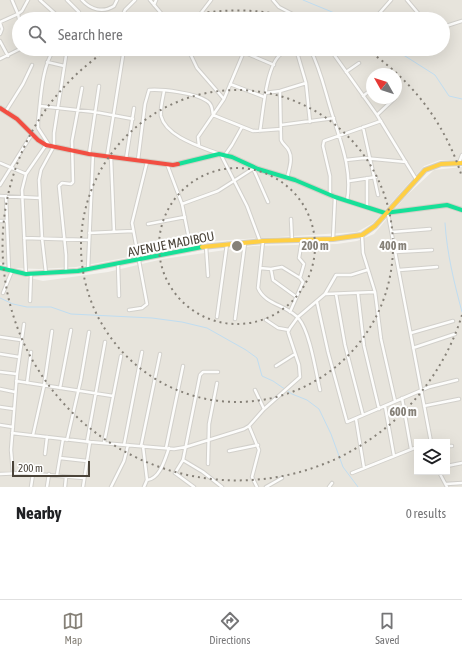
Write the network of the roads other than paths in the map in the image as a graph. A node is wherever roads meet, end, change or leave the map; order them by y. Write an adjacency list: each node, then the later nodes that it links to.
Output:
1 (12, 0): 15 (street)
2 (28, 0): 16 (street)
3 (40, 0): 17 (street)
4 (67, 0): 18 (street)
5 (82, 0): 6 (street)
6 (117, 0)
7 (135, 0): 19 (street)
8 (150, 0): 14 (street)
9 (156, 0): 14 (street)
10 (211, 0): 21 (street)
11 (273, 0): 22 (street)
12 (391, 0): 23 (street)
13 (407, 0): 24 (street)
14 (154, 5): 20 (street)
15 (17, 12)
16 (21, 12)
17 (53, 12)
18 (79, 12)
19 (124, 12)
20 (160, 12)
21 (202, 12)
22 (289, 12)
23 (380, 12)
24 (417, 12)
25 (12, 17): 27 (street)
26 (462, 21): 28 (street)
27 (0, 22): 29 (street)
28 (450, 25)
29 (0, 34)
30 (0, 41): 32 (street)
31 (12, 54): 32 (street)
32 (8, 56): 43 (street)
33 (50, 56): 44 (street)
34 (66, 56): 48 (street)
35 (123, 56): 71 (street)
36 (192, 56): 60 (street)
37 (242, 56): 51 (street)
38 (256, 56): 47 (street)
39 (280, 56): 47 (street)
40 (298, 56): 50 (street)
41 (313, 56): 72 (street)
42 (335, 56): 49 (street)
43 (0, 59)
44 (47, 62): 48 (street); 62 (street)
45 (359, 63): 49 (street)
46 (32, 65): 65 (street)
47 (274, 65): 56 (street)
48 (64, 66): 63 (street)
49 (346, 72): 58 (street)
50 (306, 83): 55 (street); 75 (street)
51 (230, 84): 59 (street); 60 (street)
52 (99, 86): 67 (street)
53 (82, 88): 66 (street)
54 (164, 91): 68 (street); 85 (street); 92 (street)
55 (280, 91): 56 (street); 76 (street)
56 (265, 93): 59 (street)
57 (366, 94): 58 (street)
58 (363, 96): 70 (street)
59 (264, 97): 80 (street)
60 (224, 99): 68 (street)
61 (389, 104): 70 (street)
62 (40, 106): 63 (street); 83 (street)
63 (59, 108): 66 (street); 84 (street)
64 (134, 108): 73 (street)
65 (3, 109): 69 (street); 81 (street)
66 (77, 111): 67 (street); 86 (street)
67 (95, 112): 71 (street); 87 (street)
68 (213, 114): 77 (street); 85 (street)
69 (0, 115)
70 (377, 115): 74 (street)
71 (114, 116): 73 (street); 90 (street)
72 (334, 118): 75 (street); 82 (street)
73 (133, 119): 91 (street)
74 (381, 121): 78 (street); 96 (street)
75 (310, 122): 76 (street)
76 (281, 125): 79 (street)
77 (242, 127): 80 (street); 88 (street)
78 (363, 127): 82 (street); 94 (street)
79 (281, 129): 80 (street); 104 (street)
80 (260, 131)
81 (32, 134): 83 (street); 100 (street)
82 (338, 135): 93 (street); 110 (street)
83 (48, 145): 84 (street); 102 (street)
84 (54, 146): 86 (street); 116 (street)
85 (199, 146): 88 (street)
86 (72, 150): 87 (street); 136 (street)
87 (91, 154): 90 (street); 132 (street)
88 (222, 155): 99 (street); 101 (street); 107 (street)
89 (462, 155): 98 (street)
90 (109, 156): 91 (street); 130 (street)
91 (126, 159): 92 (street)
92 (138, 160): 95 (street)
93 (346, 160): 94 (street); 108 (street)
94 (371, 160): 96 (street); 103 (street)
95 (147, 162): 99 (street); 129 (street)
96 (406, 162): 106 (street)
97 (0, 163): 100 (street)
98 (460, 163): 106 (street, AVENUE MADIBOU)
99 (168, 164): 119 (street)
100 (11, 166): 102 (street); 109 (street)
101 (254, 168): 104 (street); 107 (street); 118 (street)
102 (26, 174): 115 (street)
103 (376, 177): 105 (street); 111 (street)
104 (287, 178): 110 (street)
105 (367, 178): 108 (street); 120 (street)
106 (416, 179): 122 (street, AVENUE MADIBOU)
107 (234, 180): 119 (street); 141 (street)
108 (349, 181): 117 (street)
109 (0, 185)
110 (330, 195): 114 (street)
111 (378, 195)
112 (0, 196): 113 (street)
113 (6, 196): 115 (street); 125 (street)
114 (335, 197): 117 (street); 137 (street)
115 (21, 198): 116 (street); 134 (street)
116 (40, 198): 135 (street)
117 (347, 201): 120 (street)
118 (268, 202)
119 (182, 204): 123 (street)
120 (367, 208): 122 (street)
121 (462, 210): 122 (street)
122 (387, 214): 131 (street); 133 (street, AVENUE MADIBOU)
123 (185, 217): 127 (street); 145 (street)
124 (291, 219): 139 (street)
125 (7, 220): 126 (street); 157 (street)
126 (0, 222)
127 (148, 224)
128 (430, 229): 131 (street)
129 (133, 231): 130 (street); 148 (street)
130 (114, 232): 132 (street)
131 (392, 232): 147 (street)
132 (89, 233): 138 (street)
133 (362, 234): 137 (street, AVENUE MADIBOU); 155 (street)
134 (24, 238): 135 (street); 159 (street)
135 (42, 238): 136 (street); 160 (street)
136 (64, 238): 138 (street); 158 (street)
137 (333, 239): 140 (street, AVENUE MADIBOU)
138 (89, 240): 154 (street)
139 (292, 240): 140 (street, AVENUE MADIBOU); 141 (street, AVENUE MADIBOU)
140 (302, 240): 162 (street)
141 (262, 241): 142 (street, AVENUE MADIBOU); 152 (street)
142 (245, 243): 143 (street, AVENUE MADIBOU); 176 (street)
143 (228, 244): 144 (street, AVENUE MADIBOU); 174 (street)
144 (206, 246): 145 (street, AVENUE MADIBOU); 161 (street)
145 (191, 249): 148 (street, AVENUE MADIBOU)
146 (432, 250): 147 (street)
147 (395, 252): 156 (street)
148 (139, 260): 149 (street, AVENUE MADIBOU); 172 (street)
149 (118, 264): 154 (street, AVENUE MADIBOU); 168 (street)
150 (437, 267): 156 (street)
151 (0, 268): 157 (street, AVENUE MADIBOU)
152 (260, 268): 153 (street); 173 (street)
153 (271, 269): 162 (street); 169 (street)
154 (88, 270): 158 (street, AVENUE MADIBOU)
155 (367, 270): 163 (street); 165 (street)
156 (399, 270): 184 (street)
157 (10, 271): 159 (street, AVENUE MADIBOU); 164 (street)
158 (66, 272): 160 (street, AVENUE MADIBOU)
159 (28, 274): 160 (street, AVENUE MADIBOU); 170 (street)
160 (46, 274)
161 (208, 276)
162 (300, 278): 169 (street)
163 (375, 292): 167 (street); 218 (street)
164 (3, 293)
165 (325, 294): 166 (street); 171 (street)
166 (336, 294): 167 (street); 225 (street)
167 (358, 294): 223 (street)
168 (119, 296)
169 (295, 296): 173 (street)
170 (30, 301)
171 (317, 302): 175 (street); 226 (street)
172 (129, 310)
173 (290, 312): 175 (street)
174 (218, 317)
175 (298, 318): 181 (street); 210 (street)
176 (235, 319)
177 (266, 320): 181 (street)
178 (453, 320): 184 (street)
179 (24, 324): 187 (street)
180 (71, 330): 207 (street)
181 (289, 330): 194 (street)
182 (52, 331): 206 (street)
183 (89, 332): 212 (street)
184 (411, 333): 189 (street)
185 (455, 334): 189 (street)
186 (0, 336): 187 (street)
187 (21, 340): 196 (street)
188 (105, 342): 214 (street)
189 (413, 348): 211 (street)
190 (31, 352): 204 (street)
191 (142, 352): 239 (street)
192 (0, 354): 196 (street)
193 (160, 354): 242 (street)
194 (296, 354): 198 (street); 222 (street)
195 (121, 356): 215 (street)
196 (19, 358): 201 (street)
197 (183, 366): 244 (street)
198 (276, 366)
199 (0, 372): 201 (street)
200 (218, 372): 243 (street)
201 (17, 374): 203 (street)
202 (457, 380): 211 (street)
203 (16, 381): 204 (street); 213 (street)
204 (27, 383): 206 (street)
205 (216, 383): 236 (street)
206 (44, 386): 207 (street); 231 (street)
207 (60, 388): 212 (street)
208 (0, 390): 213 (street)
209 (255, 390): 222 (street)
210 (320, 390)
211 (422, 390): 216 (street); 220 (street)
212 (79, 391): 214 (street); 235 (street)
213 (15, 392): 224 (street)
214 (96, 394): 215 (street); 237 (street)
215 (114, 396): 238 (street)
216 (402, 398): 218 (street); 245 (street)
217 (459, 399): 220 (street)
218 (395, 401): 219 (street)
219 (385, 406): 223 (street); 248 (street)
220 (424, 406): 234 (street)
221 (0, 407): 224 (street)
222 (264, 409): 228 (street)
223 (379, 409): 225 (street)
224 (14, 410): 229 (street)
225 (363, 415): 226 (street)
226 (356, 419): 255 (street)
227 (0, 425): 229 (street)
228 (249, 426): 236 (street); 241 (street)
229 (13, 427): 230 (street)
230 (12, 433): 231 (street); 256 (street)
231 (33, 435): 232 (street)
232 (47, 437): 233 (street); 247 (street)
233 (64, 439): 235 (street); 249 (street)
234 (430, 439)
235 (67, 440): 237 (street)
236 (207, 440): 243 (street); 253 (street)
237 (88, 442): 238 (street); 251 (street)
238 (104, 443): 239 (street)
239 (124, 445): 240 (street)
240 (128, 445): 242 (street); 274 (street)
241 (258, 445): 246 (street); 278 (street)
242 (142, 446): 244 (street); 266 (street)
243 (186, 447): 244 (street); 250 (street)
244 (168, 448): 266 (street)
245 (412, 449): 248 (street)
246 (228, 451)
247 (45, 454)
248 (394, 456): 255 (street)
249 (60, 458): 251 (street); 261 (street)
250 (183, 460): 276 (street); 277 (street)
251 (87, 461): 264 (street)
252 (462, 463): 254 (street)
253 (208, 464)
254 (450, 465)
255 (364, 468): 257 (street)
256 (12, 473): 258 (street); 259 (street)
257 (352, 473)
258 (0, 474)
259 (33, 474): 260 (street); 270 (street)
260 (49, 474): 261 (street); 271 (street)
261 (57, 475): 263 (street)
262 (440, 475): 269 (street)
263 (66, 476): 264 (street); 272 (street)
264 (84, 478): 273 (street)
265 (282, 478): 279 (street)
266 (147, 480): 275 (street)
267 (332, 483): 280 (street)
268 (462, 483): 269 (street)
269 (446, 486)
270 (31, 487)
271 (48, 487)
272 (65, 487)
273 (83, 487)
274 (111, 487)
275 (144, 487)
276 (194, 487)
277 (222, 487)
278 (257, 487)
279 (266, 487)
280 (329, 487)

